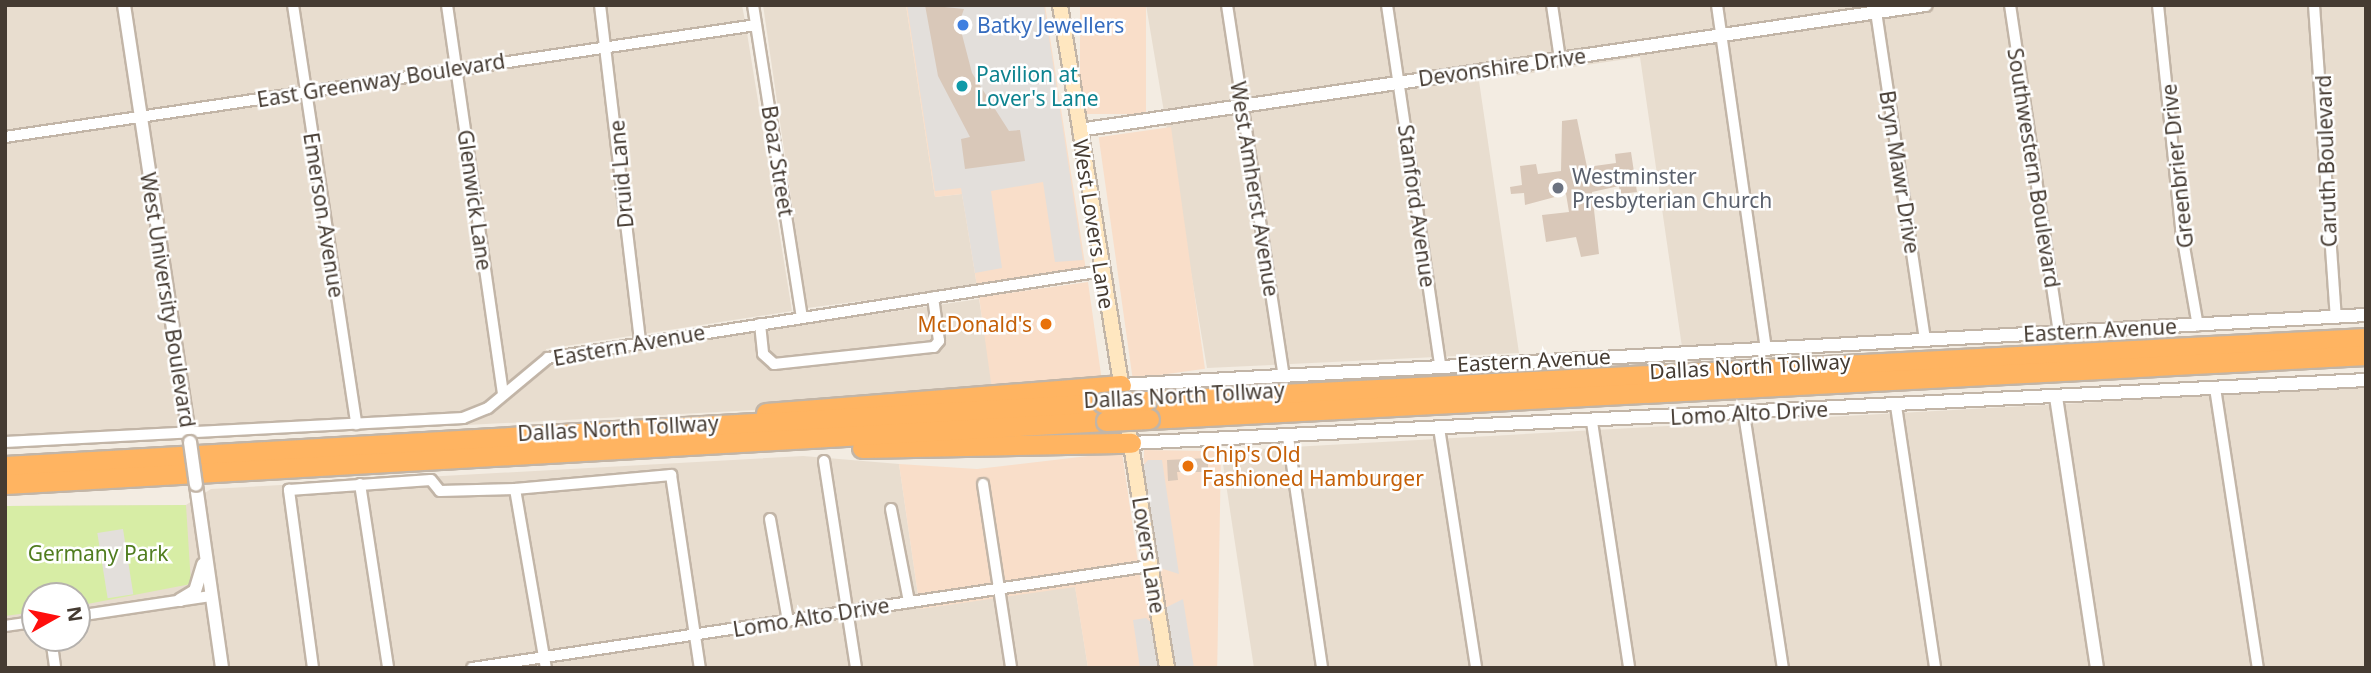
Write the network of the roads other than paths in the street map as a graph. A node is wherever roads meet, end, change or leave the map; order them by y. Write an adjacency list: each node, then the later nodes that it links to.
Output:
1 (124, 5): 24 (street, West University Boulevard)
2 (293, 5): 22 (street, Emerson Avenue)
3 (447, 5): 20 (street, Glenwick Lane)
4 (600, 5): 18 (street, Druid Lane)
5 (753, 5): 16 (street, Boaz Street)
6 (1060, 5): 25 (main road, West Lovers Lane)
7 (1227, 5): 23 (street, West Amherst Avenue)
8 (1387, 5): 21 (street, Stanford Avenue)
9 (1552, 5): 19 (street)
10 (1717, 5): 17 (street)
11 (1926, 5): 15 (street, Devonshire Drive)
12 (2010, 5): 34 (street, Southwestern Boulevard)
13 (2158, 5): 33 (street, Greenbrier Drive)
14 (2314, 5): 31 (street, Caruth Boulevard)
15 (1875, 9): 17 (street, Devonshire Drive); 35 (street, Bryn Mawr Drive)
16 (756, 25): 18 (street, East Greenway Boulevard); 30 (street, Boaz Street)
17 (1721, 36): 19 (street, Devonshire Drive); 38 (street)
18 (606, 47): 20 (street, East Greenway Boulevard); 37 (street, Druid Lane)
19 (1560, 59): 21 (street, Devonshire Drive)
20 (456, 68): 22 (street, East Greenway Boulevard); 45 (street, Glenwick Lane)
21 (1398, 81): 23 (street, Devonshire Drive); 40 (street, Stanford Avenue)
22 (306, 92): 24 (street, East Greenway Boulevard); 52 (street, Emerson Avenue)
23 (1241, 105): 25 (street, Devonshire Drive); 41 (street, West Amherst Avenue)
24 (140, 117): 26 (street, East Greenway Boulevard); 55 (street, West University Boulevard)
25 (1079, 130): 27 (main road, West Lovers Lane)
26 (5, 137)
27 (1102, 271): 28 (street, Eastern Avenue); 43 (main road, West Lovers Lane)
28 (933, 297): 30 (street, Eastern Avenue); 32 (street)
29 (2366, 315): 31 (street, Eastern Avenue)
30 (802, 317): 32 (street, Eastern Avenue)
31 (2336, 317): 33 (street, Eastern Avenue)
32 (760, 324): 37 (street, Eastern Avenue)
33 (2198, 326): 34 (street, Eastern Avenue)
34 (2059, 331): 35 (street, Eastern Avenue)
35 (1925, 338): 38 (street, Eastern Avenue)
36 (2366, 338): 48 (highway, Dallas North Tollway)
37 (640, 342): 45 (street, Eastern Avenue)
38 (1766, 348): 40 (street, Eastern Avenue)
39 (2366, 355): 48 (highway, Dallas North Tollway)
40 (1440, 366): 41 (street, Eastern Avenue)
41 (1283, 373): 43 (street, Eastern Avenue)
42 (2366, 380): 44 (street, Lomo Alto Drive)
43 (1121, 385): 53 (highway); 59 (main road, West Lovers Lane)
44 (2215, 388): 46 (street, Lomo Alto Drive); 93 (street)
45 (503, 394): 52 (street, Eastern Avenue)
46 (2056, 397): 47 (street, Lomo Alto Drive); 92 (street)
47 (1896, 406): 50 (street, Lomo Alto Drive); 91 (street)
48 (1148, 410): 49 (highway, Dallas North Tollway, bridge)
49 (1104, 412): 53 (highway, Dallas North Tollway); 57 (highway, Dallas North Tollway)
50 (1745, 414): 51 (street, Lomo Alto Drive); 90 (street)
51 (1592, 422): 54 (street, Lomo Alto Drive); 89 (street)
52 (356, 424): 55 (street, Eastern Avenue)
53 (726, 426): 61 (highway, Dallas North Tollway)
54 (1439, 428): 56 (street, Lomo Alto Drive); 88 (street)
55 (189, 437): 58 (street, Eastern Avenue); 68 (street, West University Boulevard, bridge)
56 (1288, 437): 59 (street, Lomo Alto Drive); 87 (street)
57 (813, 439): 59 (highway); 62 (highway, Dallas North Tollway)
58 (5, 442)
59 (1131, 443): 69 (main road, Lovers Lane)
60 (824, 461): 74 (street)
61 (5, 466)
62 (5, 484)
63 (360, 484): 65 (street); 80 (street); 81 (street)
64 (983, 484): 70 (street)
65 (515, 489): 77 (street); 78 (street)
66 (891, 509): 73 (street)
67 (770, 519): 76 (street)
68 (205, 553): 71 (street, West University Boulevard); 72 (street)
69 (1150, 566): 70 (street, Lomo Alto Drive); 86 (main road, Lovers Lane)
70 (998, 588): 73 (street, Lomo Alto Drive); 85 (street)
71 (211, 596): 72 (street); 79 (street, West University Boulevard)
72 (180, 600): 75 (street)
73 (909, 602): 74 (street, Lomo Alto Drive)
74 (848, 612): 76 (street, Lomo Alto Drive); 84 (street)
75 (91, 614)
76 (788, 621): 77 (street, Lomo Alto Drive)
77 (696, 635): 78 (street, Lomo Alto Drive); 83 (street)
78 (545, 662): 82 (street, Lomo Alto Drive)
79 (222, 668)
80 (313, 668)
81 (388, 668)
82 (472, 668)
83 (700, 668)
84 (856, 668)
85 (1011, 668)
86 (1167, 668)
87 (1322, 668)
88 (1476, 668)
89 (1629, 668)
90 (1783, 668)
91 (1935, 668)
92 (2097, 668)
93 (2258, 668)

